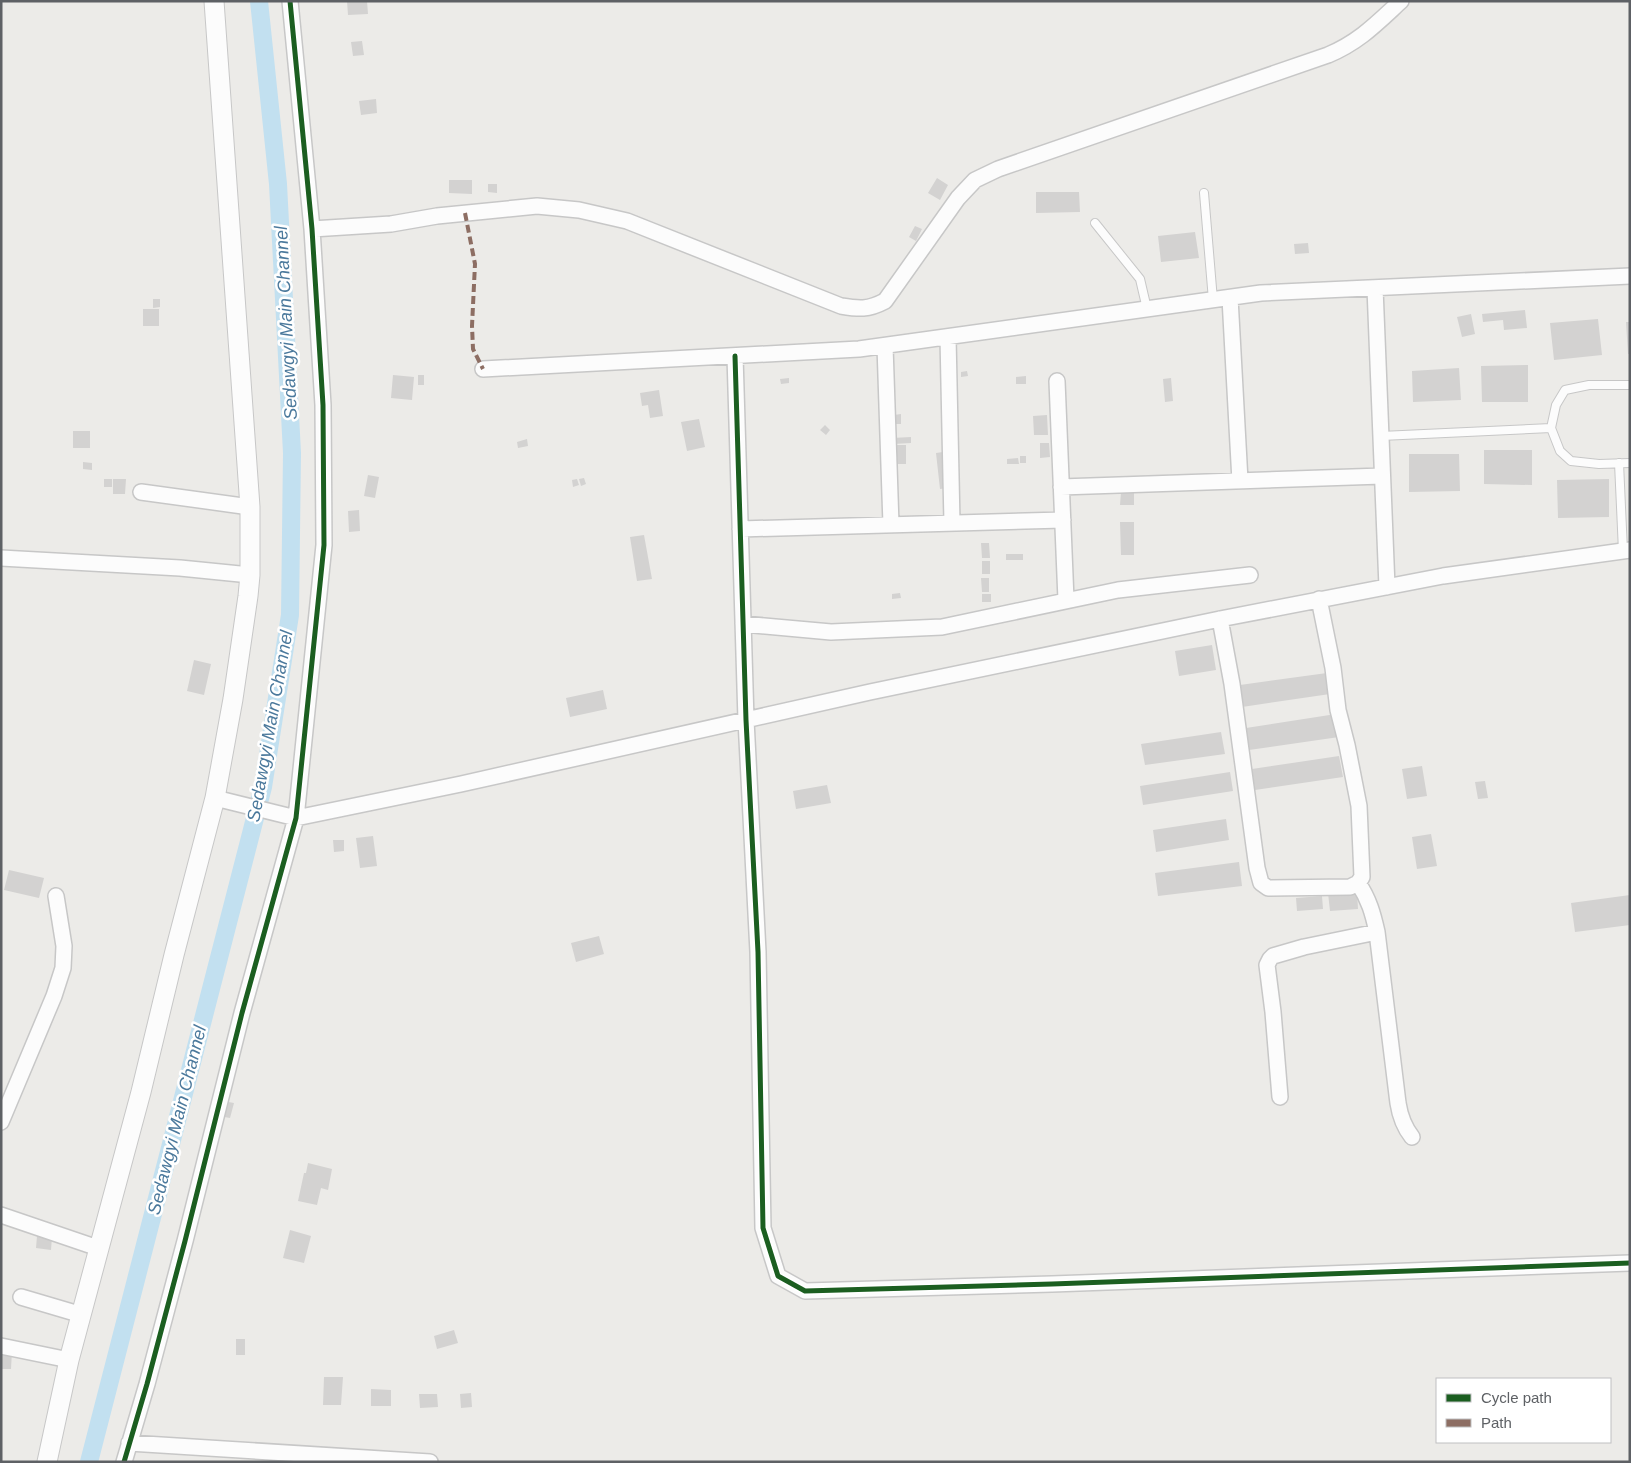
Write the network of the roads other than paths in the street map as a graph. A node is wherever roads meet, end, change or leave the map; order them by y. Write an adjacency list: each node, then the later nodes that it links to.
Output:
1 (214, 1): 26 (street)
2 (290, 1): 6 (street)
3 (1401, 1): 6 (street)
4 (1204, 193): 10 (lane)
5 (1095, 223): 11 (lane)
6 (312, 229): 42 (street)
7 (1630, 276): 8 (street)
8 (1375, 288): 9 (street); 19 (street)
9 (1230, 298): 10 (street); 23 (street)
10 (1213, 300): 11 (street)
11 (1147, 309): 12 (street)
12 (948, 337): 13 (street); 28 (street)
13 (885, 346): 14 (street); 29 (street)
14 (735, 356): 15 (street); 30 (street)
15 (482, 369)
16 (1057, 381): 24 (street)
17 (1630, 385): 18 (lane)
18 (1551, 428): 19 (lane); 20 (lane)
19 (1381, 436): 22 (street)
20 (1619, 463): 21 (lane); 31 (lane)
21 (1630, 463)
22 (1382, 476): 23 (street); 35 (street)
23 (1240, 481): 24 (street)
24 (1061, 487): 27 (street)
25 (141, 492): 26 (street)
26 (250, 508): 33 (street)
27 (1063, 520): 28 (street); 36 (street)
28 (952, 523): 29 (street)
29 (891, 524): 30 (street)
30 (740, 528): 39 (street)
31 (1626, 550): 35 (street)
32 (1, 558): 33 (street)
33 (250, 575): 41 (street)
34 (1250, 575): 36 (street)
35 (1387, 587): 37 (street)
36 (1066, 600): 39 (street)
37 (1319, 600): 38 (street); 43 (street)
38 (1220, 619): 40 (street); 43 (street)
39 (743, 624): 40 (street)
40 (746, 720): 42 (street); 51 (street)
41 (224, 800): 42 (street); 50 (street)
42 (296, 818): 56 (street)
43 (1358, 883): 45 (street)
44 (56, 896): 47 (street)
45 (1377, 932): 46 (street); 48 (street)
46 (1280, 1097)
47 (1, 1122)
48 (1412, 1137)
49 (1, 1215): 50 (street)
50 (98, 1248): 53 (street)
51 (1630, 1263)
52 (21, 1297): 53 (street)
53 (82, 1314): 55 (street)
54 (1, 1346): 55 (street)
55 (69, 1360): 57 (street)
56 (129, 1444): 58 (street); 59 (street)
57 (47, 1462)
58 (124, 1462)
59 (430, 1462)

